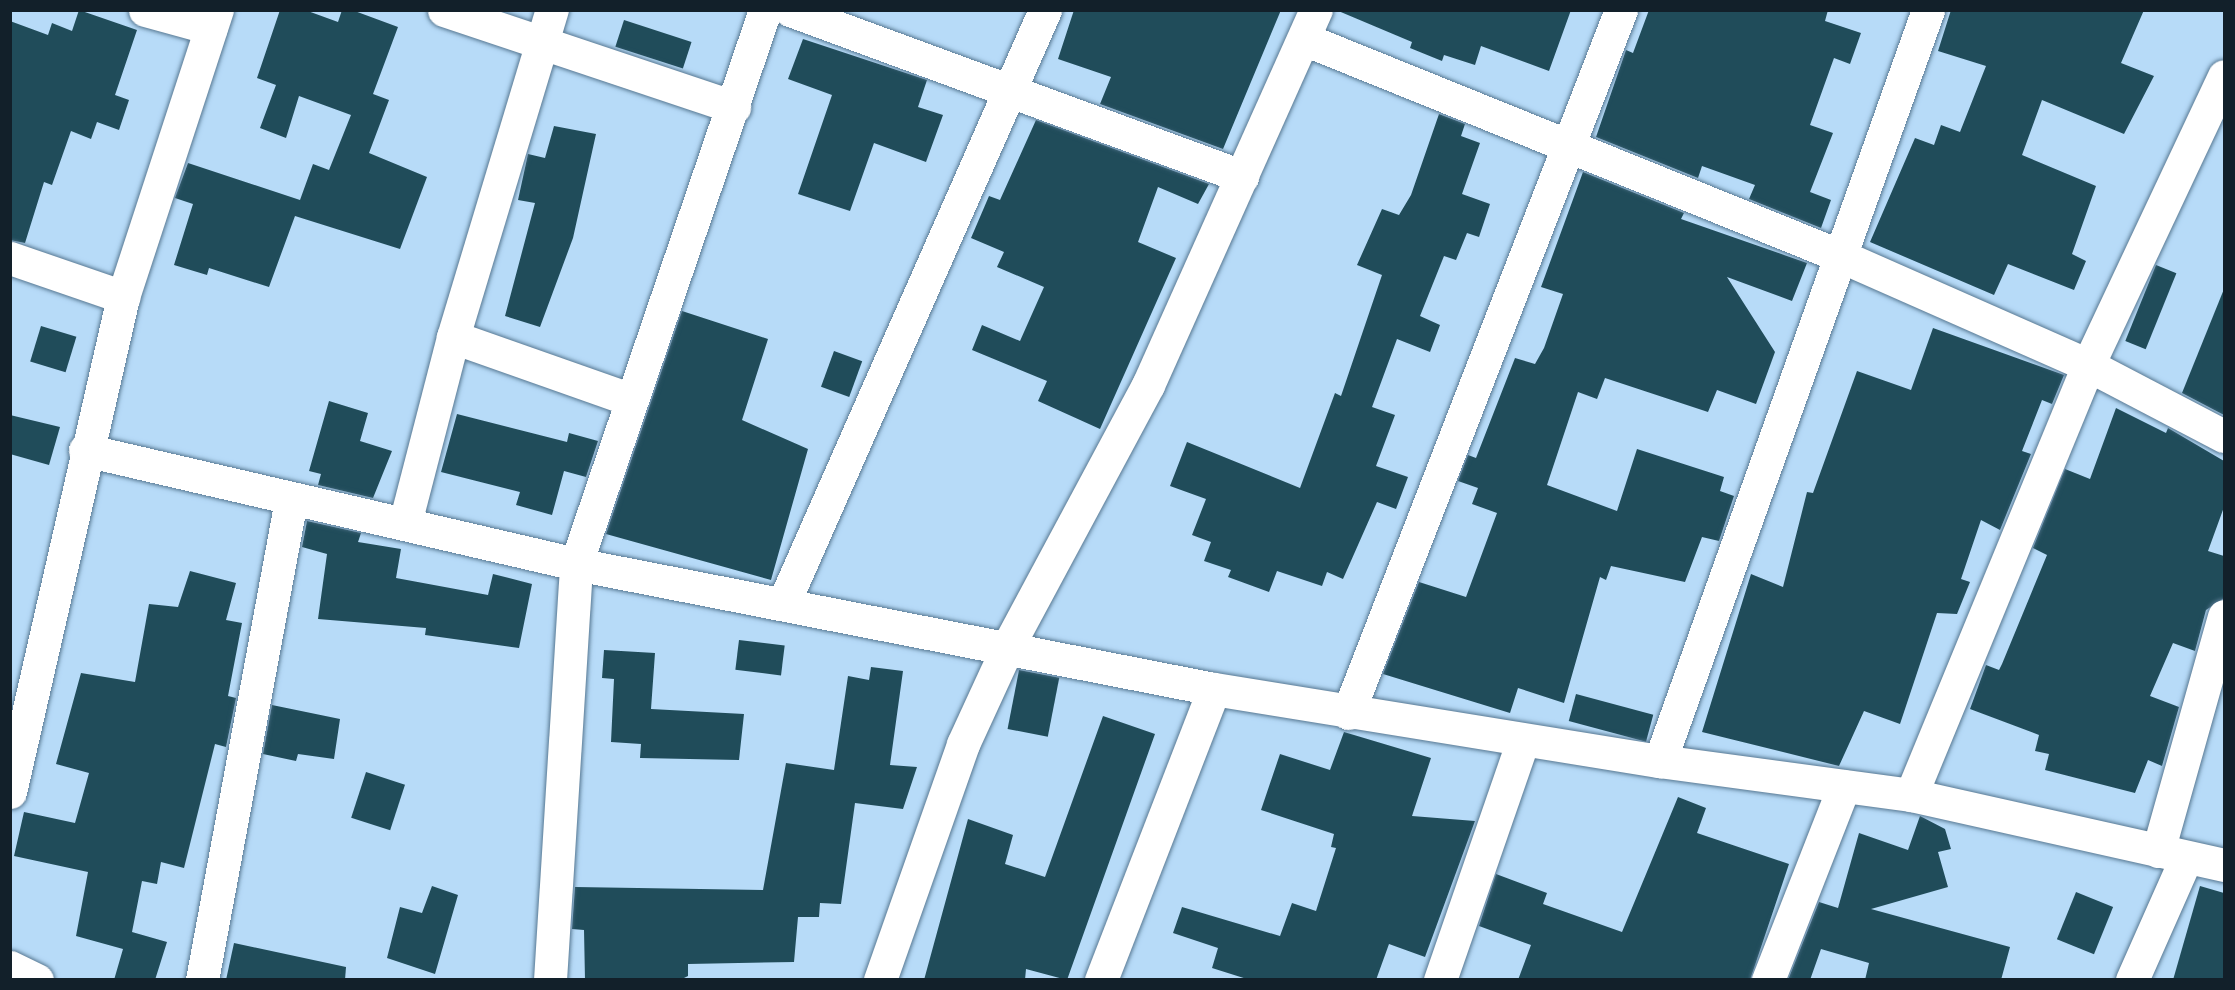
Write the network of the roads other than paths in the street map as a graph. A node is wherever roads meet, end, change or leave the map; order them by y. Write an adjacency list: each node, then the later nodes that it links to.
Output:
1 (146, 10): 8 (street)
2 (444, 10): 10 (street)
3 (765, 10): 13 (street)
4 (790, 10): 12 (street)
5 (1045, 10): 12 (street)
6 (1621, 10): 15 (street)
7 (1928, 10): 17 (street)
8 (214, 19): 19 (street)
9 (1310, 25): 15 (street); 16 (street)
10 (548, 26): 13 (street); 20 (street)
11 (2224, 76): 14 (street)
12 (1010, 95): 16 (street); 28 (street)
13 (734, 106): 22 (street)
14 (2214, 132): 21 (street)
15 (1567, 142): 17 (street); 32 (street)
16 (1242, 176): 30 (street)
17 (1843, 257): 21 (street); 34 (street)
18 (10, 258): 19 (street)
19 (123, 297): 24 (street)
20 (453, 338): 22 (street); 26 (street)
21 (2088, 365): 23 (street); 37 (street)
22 (629, 399): 27 (street)
23 (2224, 436)
24 (85, 450): 25 (street); 35 (street)
25 (291, 502): 26 (street); 42 (street)
26 (405, 523): 27 (street)
27 (576, 564): 28 (street); 43 (street)
28 (784, 602): 30 (street)
29 (2224, 616): 38 (street)
30 (1008, 646): 31 (street); 44 (street)
31 (1214, 689): 32 (street); 45 (street)
32 (1348, 714): 33 (street)
33 (1523, 740): 34 (street); 46 (street)
34 (1660, 761): 36 (street)
35 (12, 775)
36 (1844, 786): 37 (street); 47 (street)
37 (1911, 795): 38 (street)
38 (2172, 855): 39 (street); 48 (street)
39 (2224, 865)
40 (10, 968): 41 (street)
41 (37, 980)
42 (202, 980)
43 (550, 980)
44 (880, 980)
45 (1101, 980)
46 (1440, 980)
47 (1768, 980)
48 (2132, 980)

